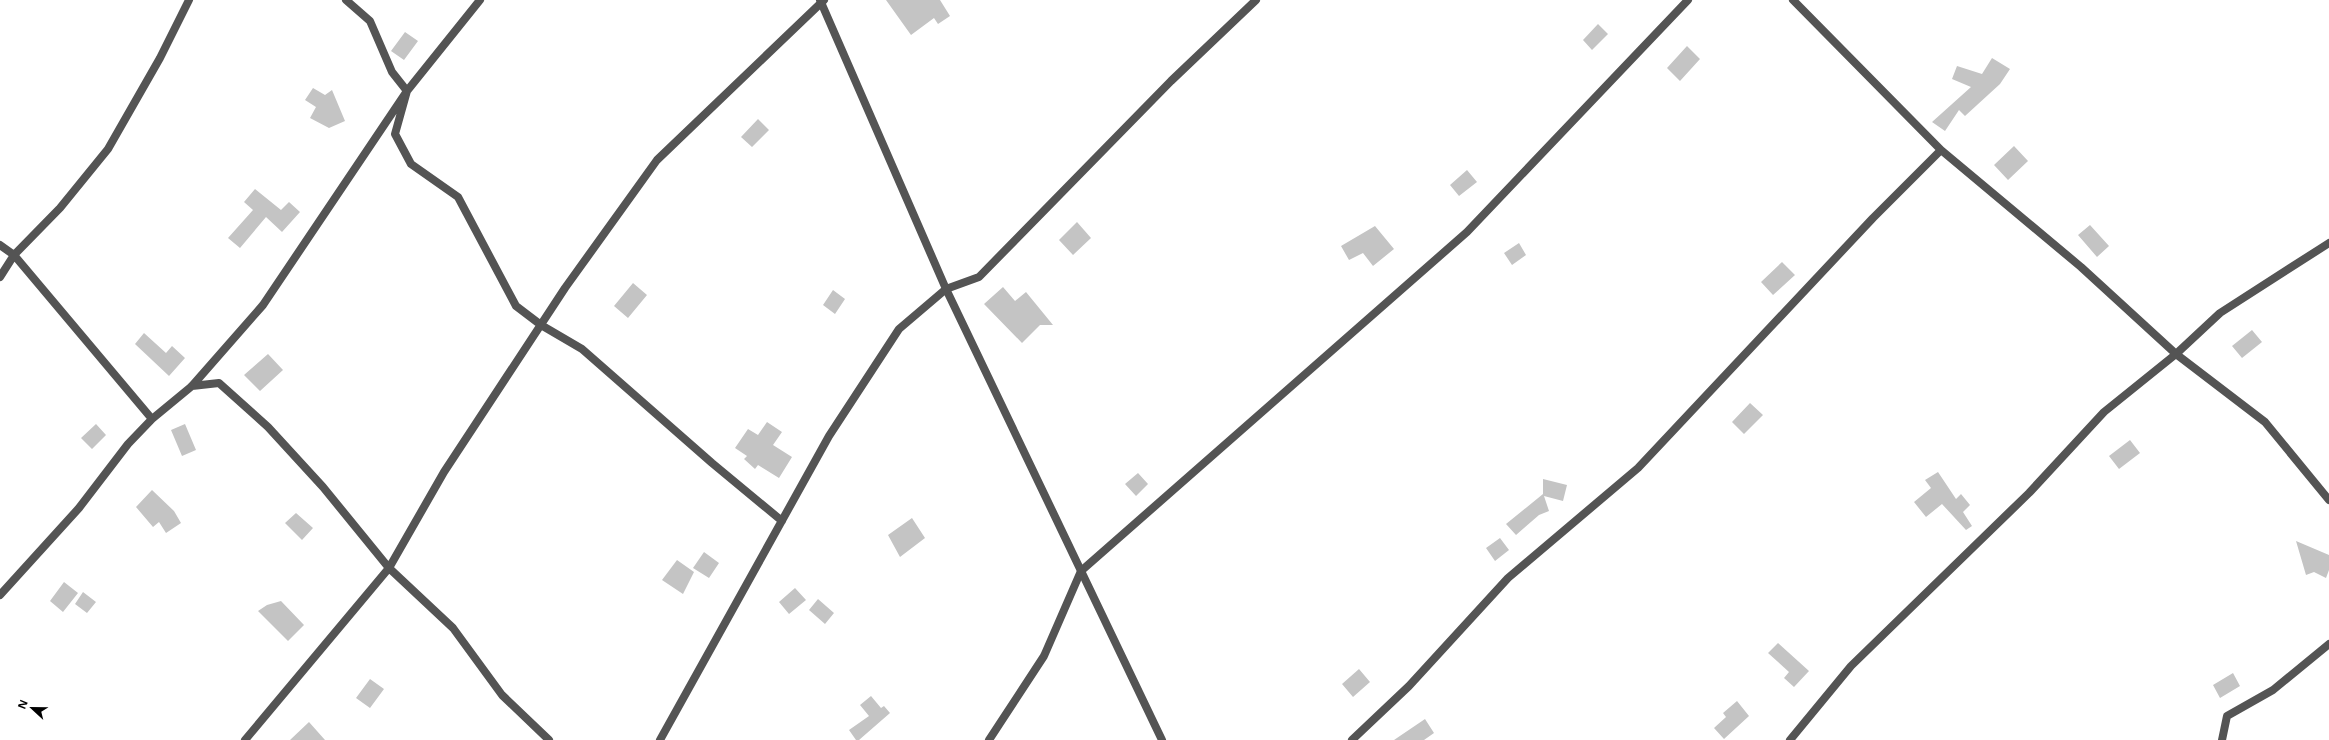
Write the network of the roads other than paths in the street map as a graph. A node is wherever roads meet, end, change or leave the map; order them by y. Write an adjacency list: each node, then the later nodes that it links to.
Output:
1 (189, 0): 12 (street)
2 (346, 0): 8 (street)
3 (480, 0): 8 (street)
4 (1256, 0): 14 (street)
5 (1688, 0): 22 (street)
6 (1793, 0): 9 (street)
7 (822, 1): 14 (street); 15 (street)
8 (407, 91): 15 (street); 17 (street)
9 (1941, 150): 16 (street); 30 (street)
10 (2329, 243): 16 (street)
11 (0, 245): 12 (street)
12 (14, 255): 13 (street); 18 (street)
13 (0, 277)
14 (946, 289): 20 (street); 22 (street)
15 (541, 325): 20 (street); 21 (street)
16 (2176, 354): 19 (street); 31 (street)
17 (192, 386): 18 (street); 21 (street)
18 (152, 419): 23 (street)
19 (2329, 500)
20 (782, 521): 27 (street)
21 (389, 568): 25 (street); 26 (street)
22 (1081, 571): 28 (street); 29 (street)
23 (0, 595)
24 (2329, 644): 32 (street)
25 (245, 740)
26 (549, 740)
27 (660, 740)
28 (989, 740)
29 (1162, 740)
30 (1352, 740)
31 (1790, 740)
32 (2222, 740)

